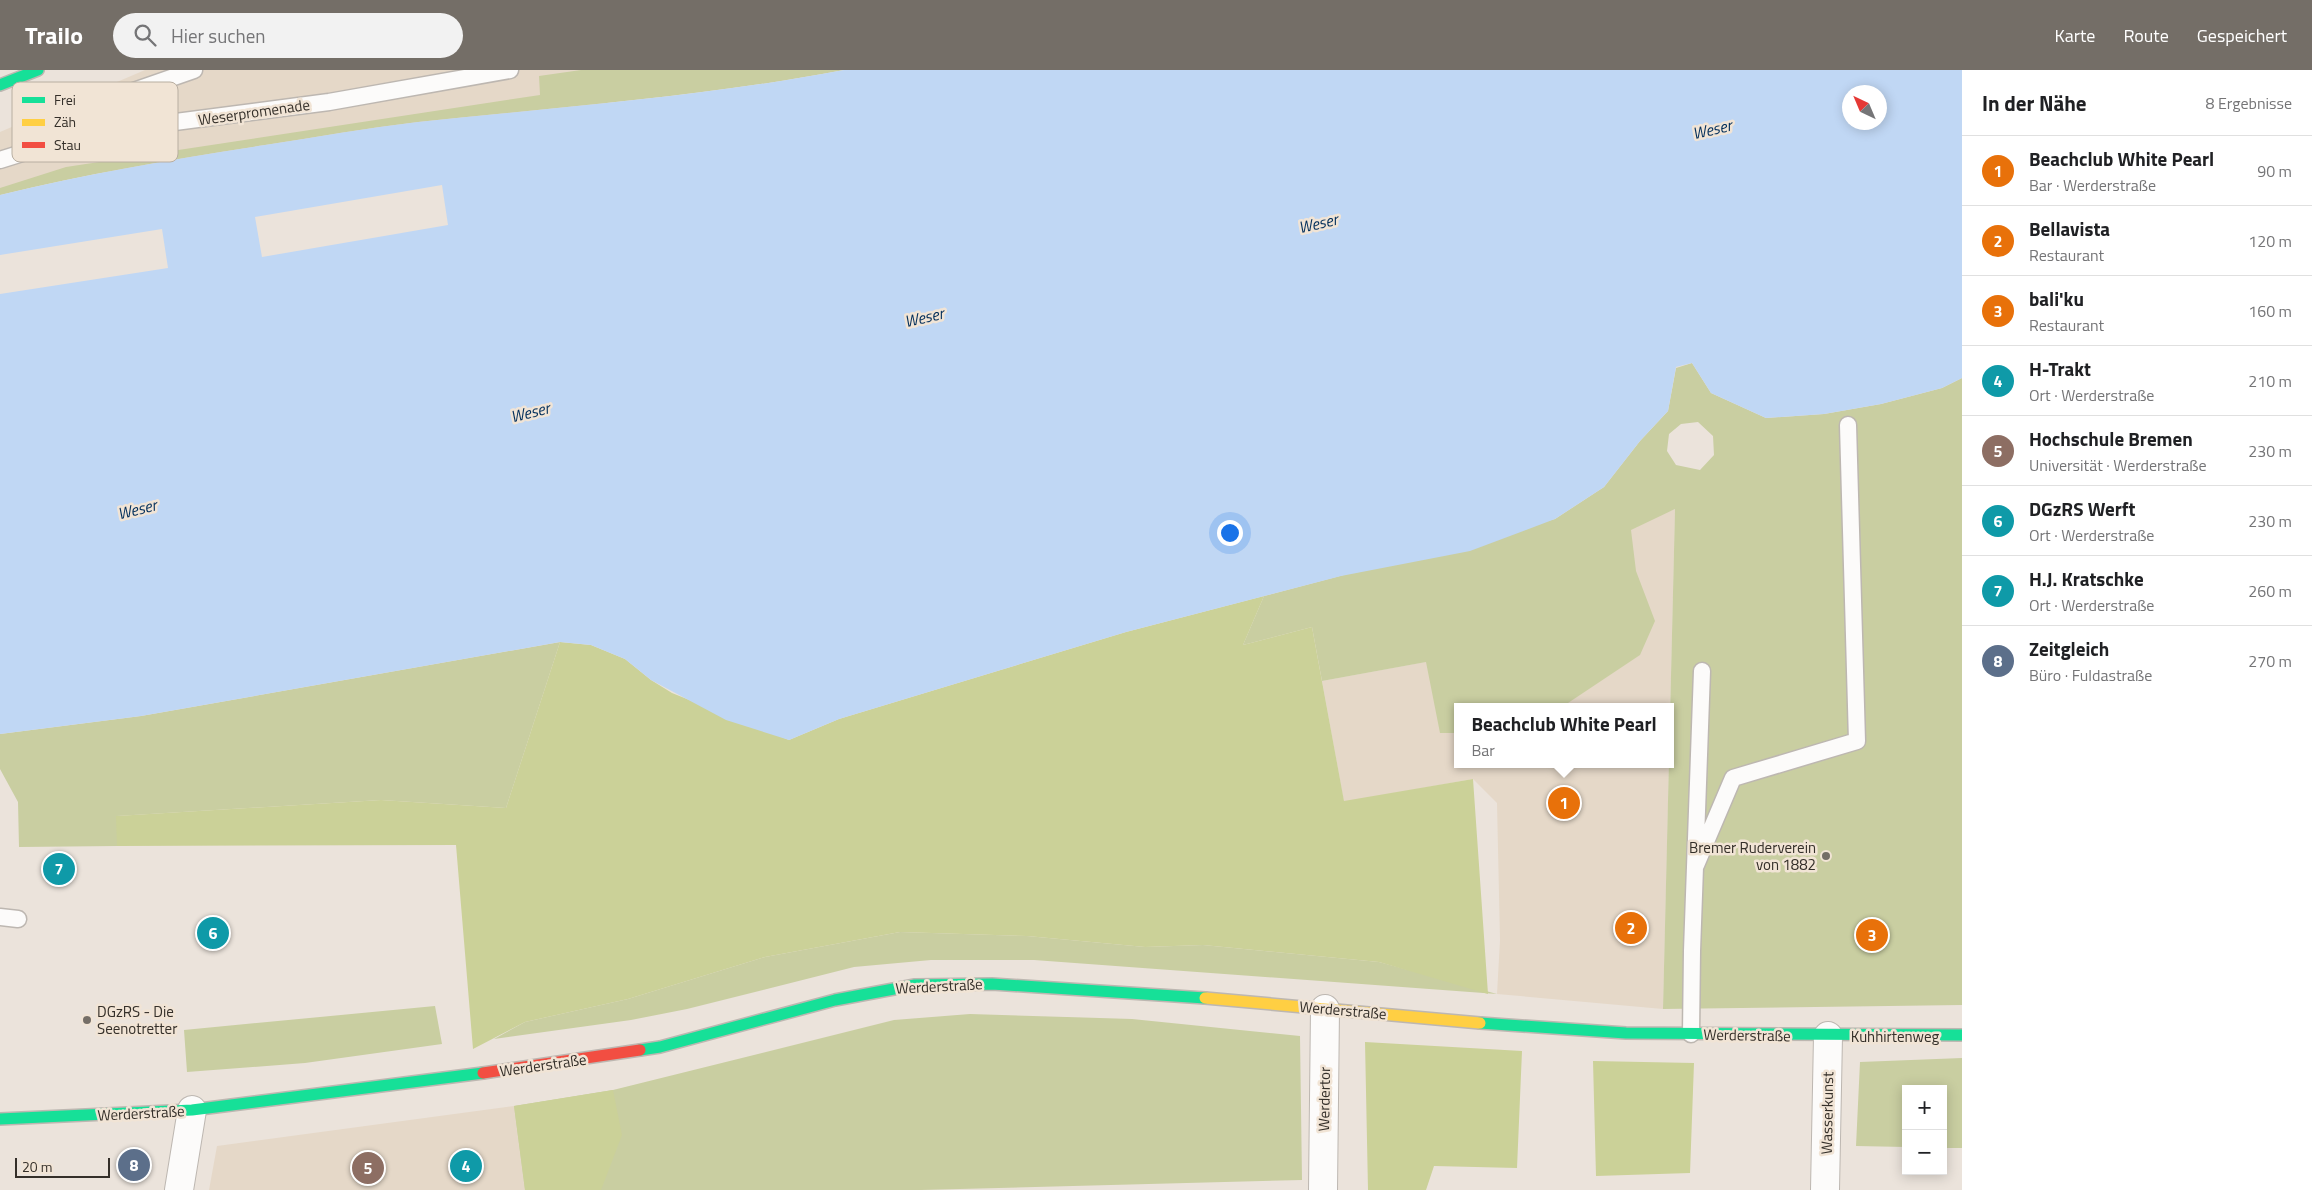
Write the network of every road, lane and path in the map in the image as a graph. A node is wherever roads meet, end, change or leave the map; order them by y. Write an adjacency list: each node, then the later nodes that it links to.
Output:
1 (38, 70): 5 (street)
2 (194, 70): 4 (lane)
3 (510, 70): 6 (lane, Weserpromenade)
4 (160, 82)
5 (0, 84)
6 (178, 122)
7 (12, 156): 8 (lane, Weserpromenade)
8 (0, 160)
9 (1848, 425): 11 (lane)
10 (1702, 671): 11 (lane)
11 (1696, 865): 15 (lane)
12 (0, 917): 13 (lane)
13 (18, 919)
14 (1325, 1009): 15 (street, Werderstraße); 18 (street, Werderstraße); 21 (street, Werdertor)
15 (1691, 1034): 16 (street, Werderstraße)
16 (1828, 1036): 17 (street, Kuhhirtenweg); 22 (street, Wasserkunst)
17 (1962, 1036)
18 (192, 1110): 19 (street, Werderstraße); 20 (street)
19 (0, 1120)
20 (179, 1190)
21 (1323, 1190)
22 (1826, 1190)

